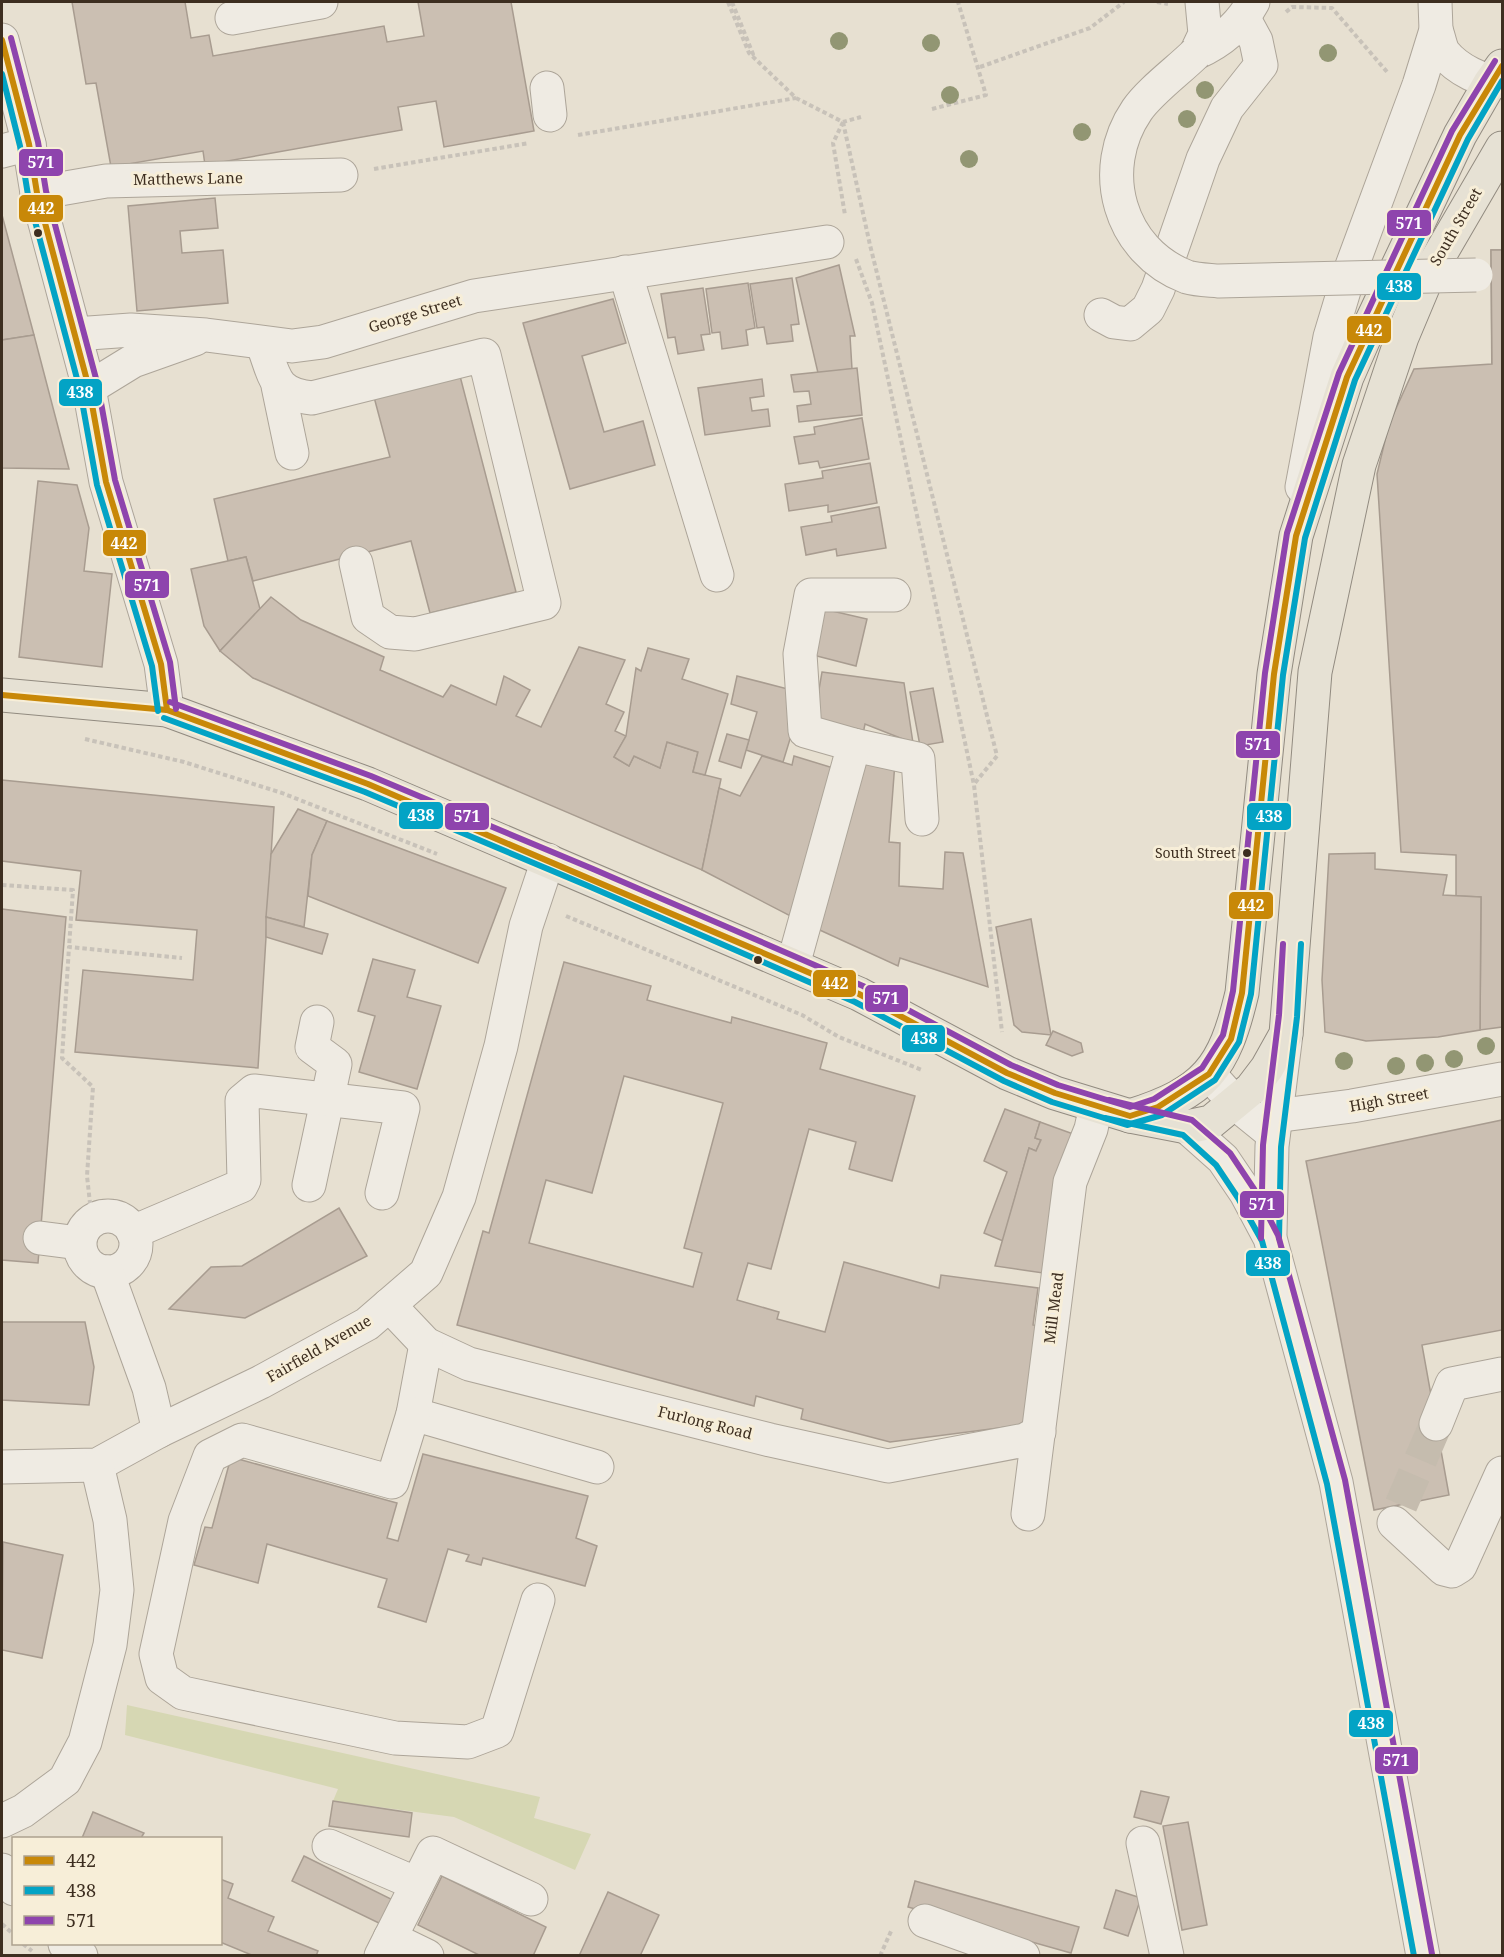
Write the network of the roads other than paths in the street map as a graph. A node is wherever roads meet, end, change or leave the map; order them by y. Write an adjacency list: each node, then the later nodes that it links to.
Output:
1 (321, 2): 5 (street)
2 (1202, 2): 7 (street)
3 (1248, 10): 7 (street); 16 (street)
4 (1436, 16): 8 (street); 23 (street)
5 (232, 18)
6 (2, 40): 9 (street)
7 (1196, 53): 15 (street, bridge)
8 (1498, 77): 23 (main road)
9 (15, 148): 12 (street)
10 (1503, 148): 34 (main road, South Street)
11 (341, 175): 12 (street, Matthews Lane)
12 (37, 193): 17 (street)
13 (842, 236): 14 (street, George Street)
14 (626, 272): 19 (street, George Street); 25 (street)
15 (1476, 275)
16 (1101, 315)
17 (75, 334): 18 (street, George Street); 21 (street)
18 (206, 335): 19 (street, George Street); 21 (street, George Street)
19 (263, 345): 20 (street)
20 (278, 386): 22 (street); 24 (street)
21 (89, 388): 28 (street)
22 (292, 453)
23 (1296, 536): 35 (main road)
24 (356, 563)
25 (717, 575)
26 (894, 595): 29 (street)
27 (2, 695): 28 (main road)
28 (167, 710): 31 (main road)
29 (854, 745): 30 (street); 32 (street)
30 (922, 819)
31 (548, 860): 32 (main road); 50 (street, Fairfield Avenue)
32 (793, 966): 39 (main road)
33 (317, 1022): 37 (street)
34 (1286, 1034): 38 (main road, South Street); 41 (street)
35 (1209, 1074): 38 (street); 40 (main road)
36 (1503, 1079): 41 (street, High Street)
37 (329, 1098): 43 (street); 44 (street); 46 (street)
38 (1236, 1104): 41 (street); 42 (main road)
39 (1096, 1106): 40 (main road); 56 (street, Mill Mead)
40 (1130, 1116): 42 (main road)
41 (1274, 1125): 48 (street)
42 (1187, 1127): 48 (street)
43 (309, 1185)
44 (382, 1193)
45 (86, 1232): 46 (street); 47 (street); 49 (street)
46 (133, 1232): 49 (street)
47 (40, 1238)
48 (1270, 1238): 62 (street)
49 (107, 1272): 55 (street)
50 (389, 1305): 51 (street, Furlong Road); 55 (street, Fairfield Avenue)
51 (426, 1344): 53 (street); 56 (street, Furlong Road)
52 (1503, 1374): 54 (street)
53 (414, 1414): 59 (street); 63 (street)
54 (1436, 1424)
55 (159, 1431): 57 (street, Fairfield Avenue)
56 (1039, 1432): 61 (street, Mill Mead)
57 (97, 1465): 58 (street, Fairfield Avenue); 64 (street)
58 (2, 1467)
59 (597, 1467)
60 (1503, 1473): 62 (street)
61 (1028, 1514)
62 (1345, 1536): 78 (street)
63 (538, 1600)
64 (2, 1821)
65 (1143, 1843): 77 (street)
66 (328, 1846): 68 (street)
67 (2, 1870): 69 (street)
68 (417, 1884): 70 (street); 73 (street)
69 (12, 1886)
70 (531, 1899)
71 (925, 1921): 76 (street)
72 (66, 1945): 74 (street)
73 (385, 1947): 75 (street)
74 (81, 1956)
75 (427, 1956)
76 (1023, 1956)
77 (1167, 1956)
78 (1423, 1956)

